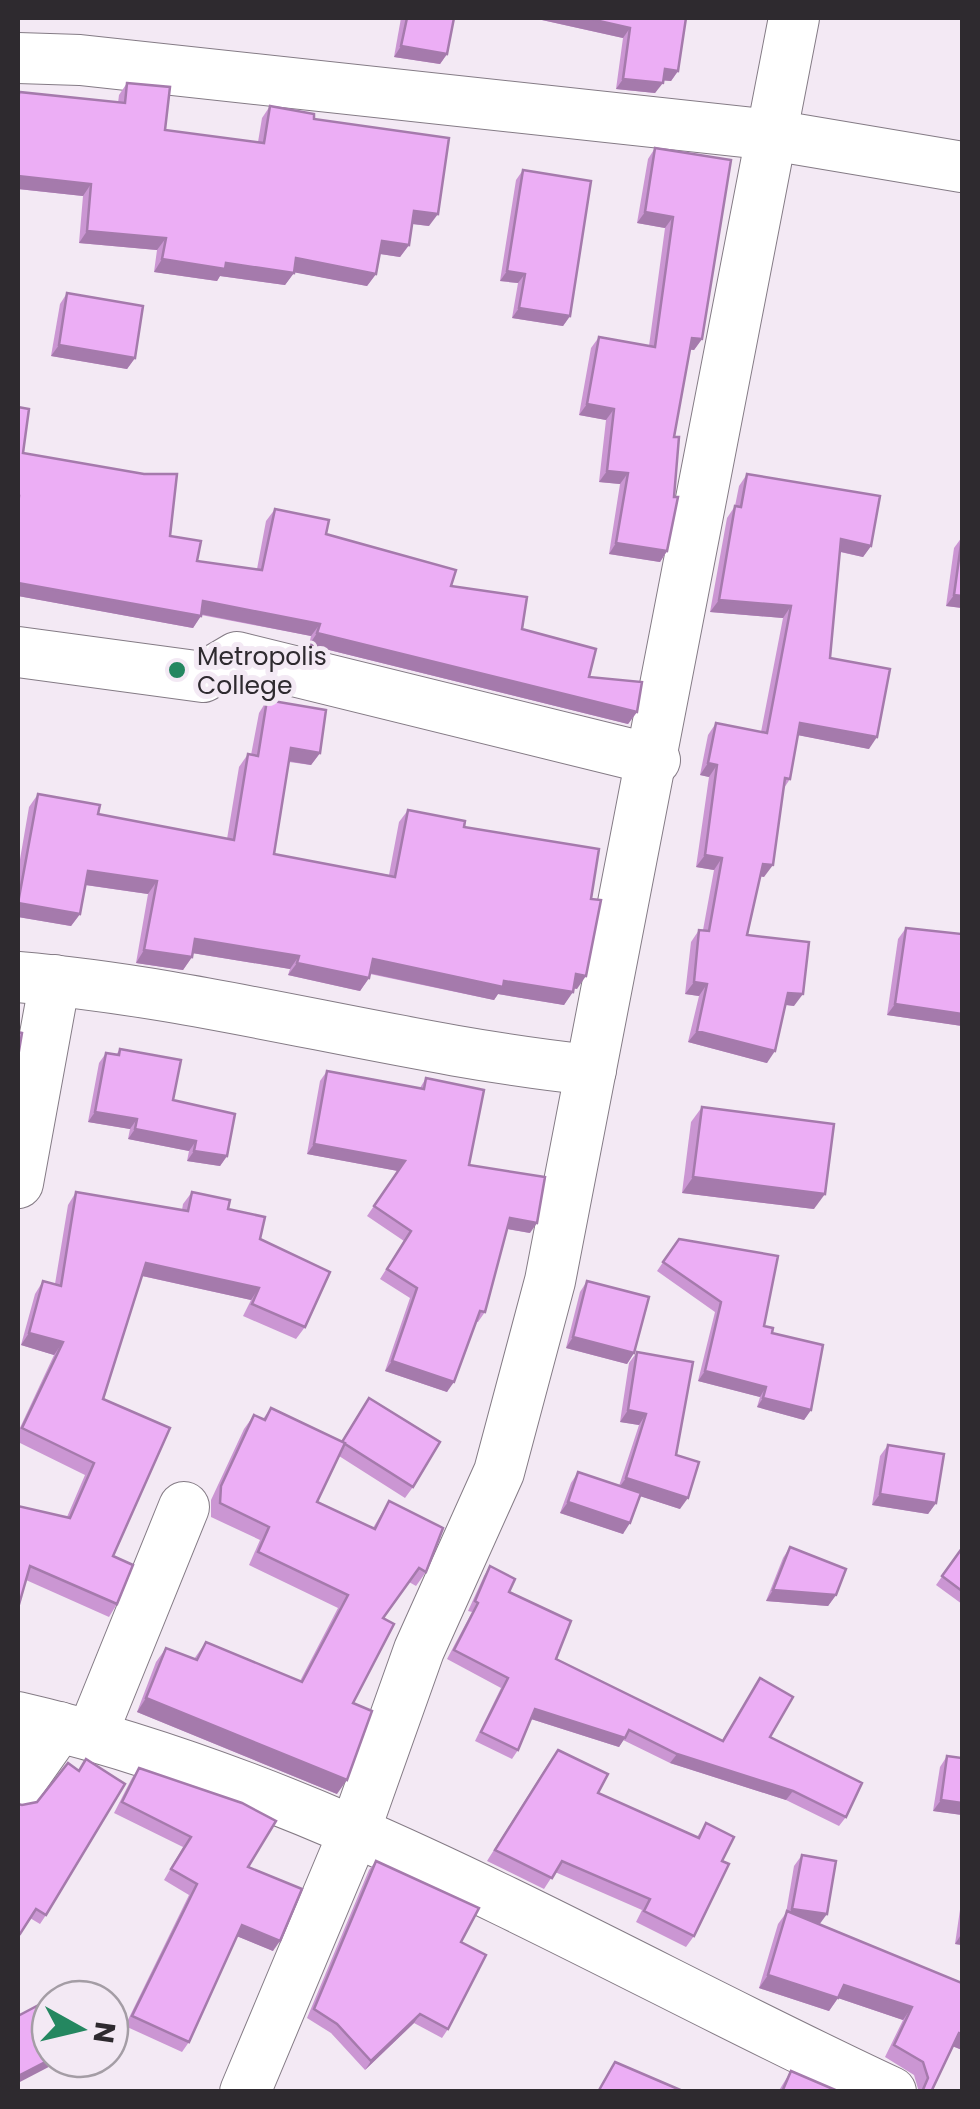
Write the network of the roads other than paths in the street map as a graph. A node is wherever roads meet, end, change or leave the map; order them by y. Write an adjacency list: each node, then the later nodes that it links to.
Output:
1 (794, 18): 3 (street)
2 (18, 58): 3 (street)
3 (772, 134): 4 (street); 6 (street)
4 (962, 167)
5 (18, 652): 6 (street)
6 (654, 760): 8 (street)
7 (36, 979): 8 (street); 9 (street)
8 (591, 1070): 13 (street)
9 (18, 1183)
10 (184, 1507): 11 (street)
11 (56, 1726): 12 (street); 13 (street)
12 (18, 1785)
13 (355, 1830): 14 (street); 15 (street)
14 (245, 2092)
15 (891, 2092)

